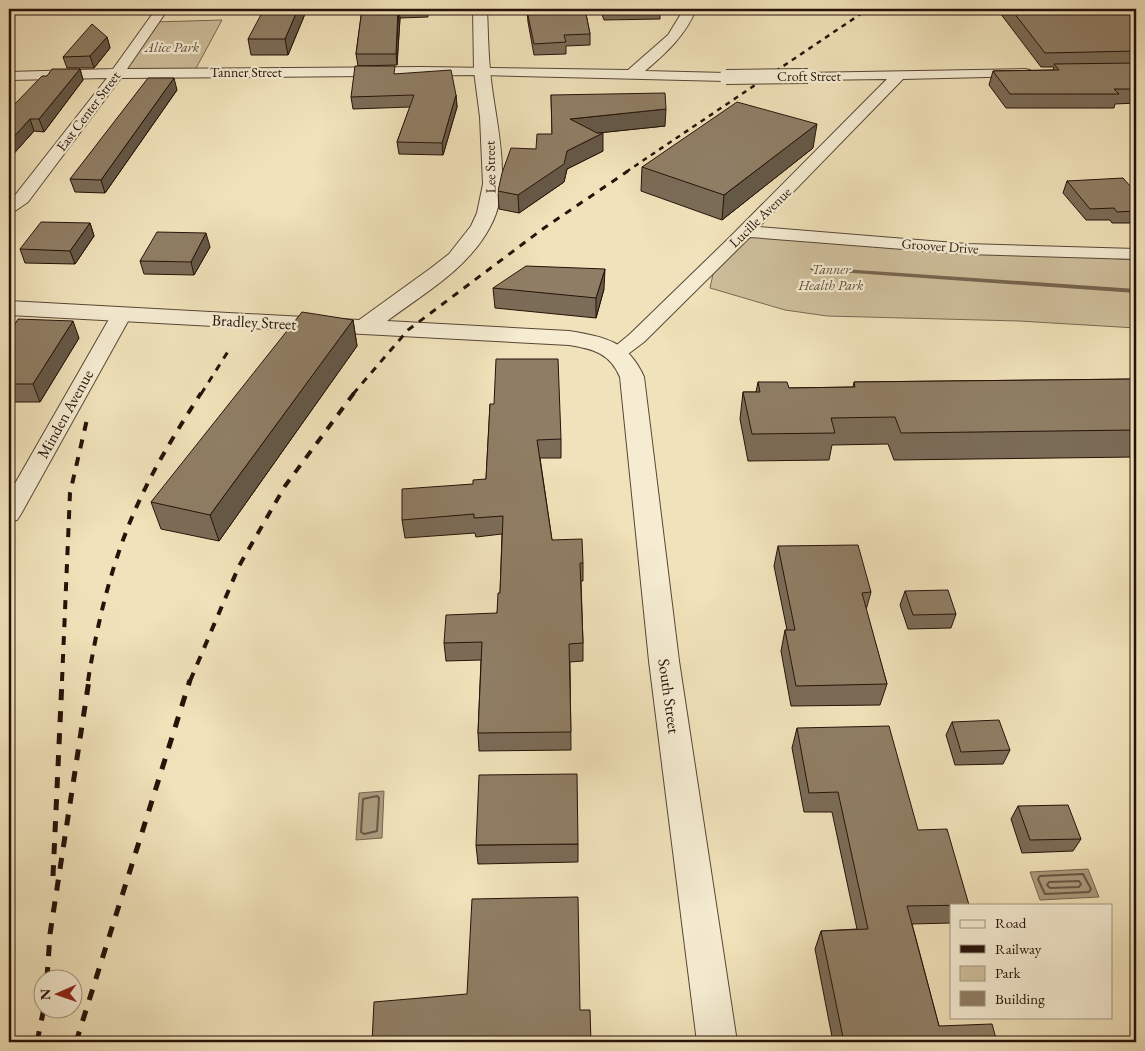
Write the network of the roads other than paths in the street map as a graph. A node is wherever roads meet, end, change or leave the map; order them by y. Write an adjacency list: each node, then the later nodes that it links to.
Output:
1 (162, 9): 6 (street, East Center Street)
2 (480, 9): 4 (street, Lee Street)
3 (690, 9): 8 (street)
4 (482, 71): 6 (street, Tanner Street); 8 (street, Croft Street); 15 (street, Lee Street)
5 (1040, 73): 9 (street, Croft Street)
6 (117, 74): 7 (street, Tanner Street); 10 (street, East Center Street)
7 (9, 76)
8 (630, 76): 9 (street, Croft Street, bridge)
9 (898, 76): 11 (street, Lucille Avenue)
10 (9, 207)
11 (744, 231): 12 (street, Groover Drive); 16 (street, Lucille Avenue)
12 (1136, 254)
13 (9, 308): 14 (street, Bradley Street)
14 (122, 314): 15 (street, Bradley Street); 17 (street, Minden Avenue)
15 (363, 328): 16 (street, Bradley Street)
16 (617, 353): 18 (street, South Street)
17 (9, 514)
18 (716, 1042)

